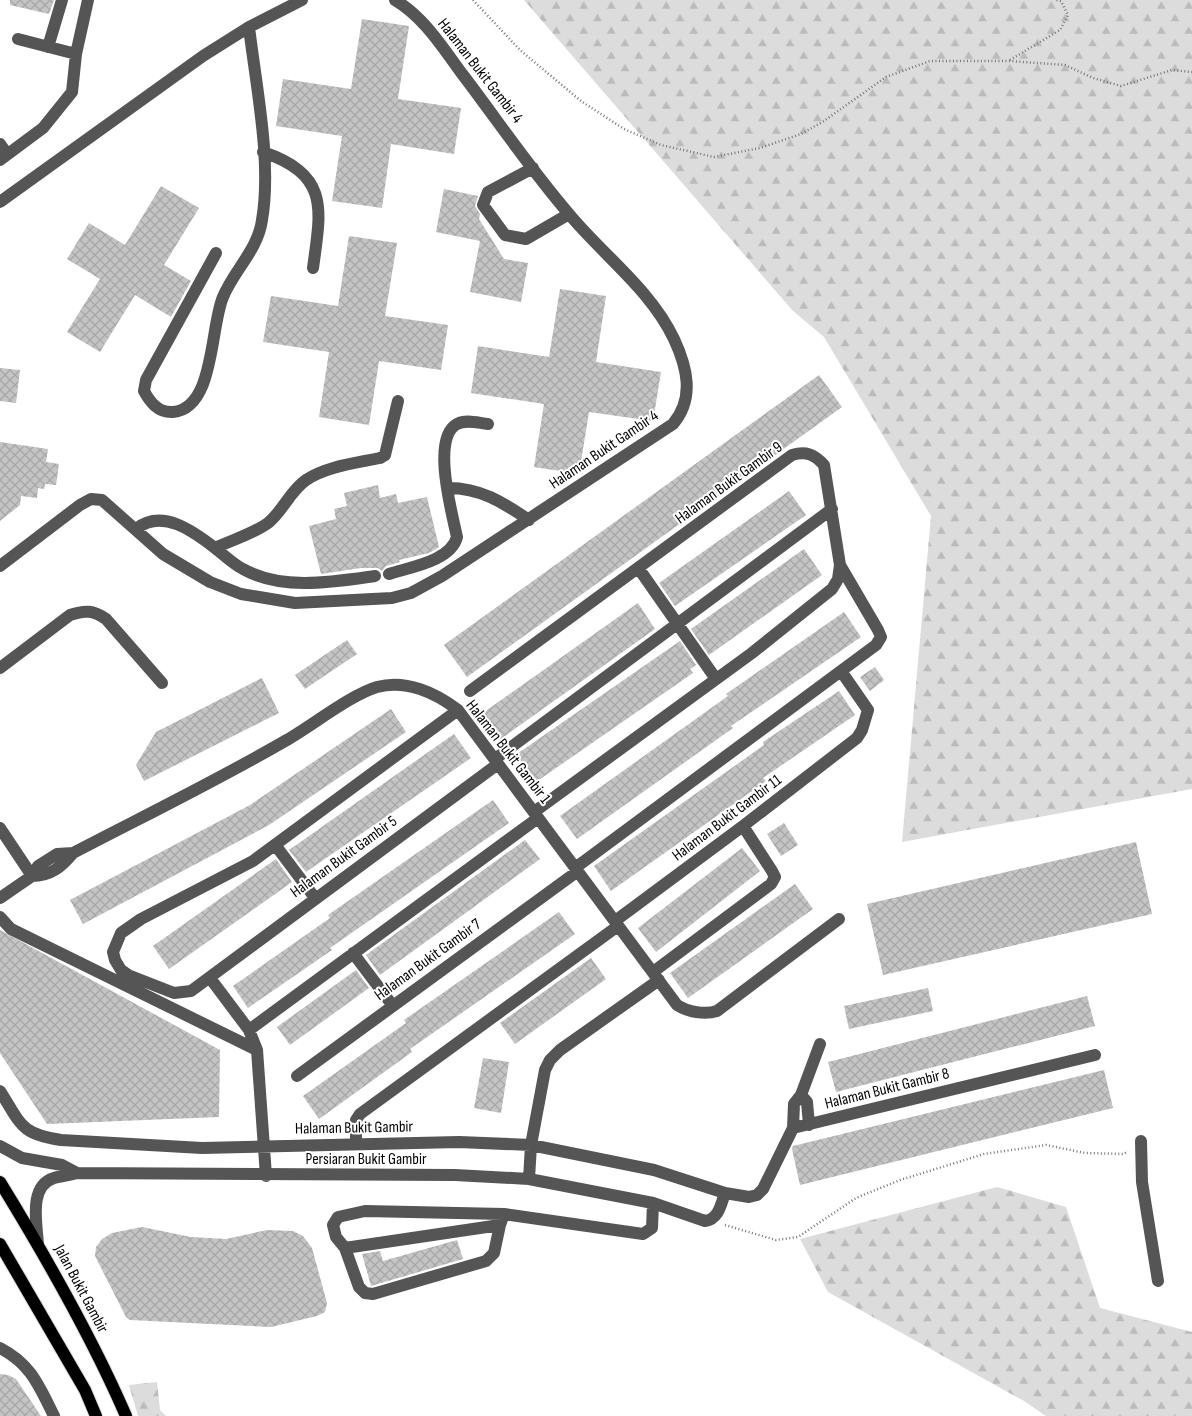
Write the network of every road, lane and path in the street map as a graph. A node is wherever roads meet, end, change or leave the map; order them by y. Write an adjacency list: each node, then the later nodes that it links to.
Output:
1 (62, 0): 9 (street)
2 (88, 0): 10 (street)
3 (302, 0): 7 (street)
4 (395, 0): 15 (street, Halaman Bukit Gambir 4)
5 (472, 0): 11 (path)
6 (1056, 0): 11 (path)
7 (249, 27): 13 (street); 16 (street)
8 (18, 39): 9 (street)
9 (48, 47): 10 (street)
10 (76, 54): 14 (street)
11 (1009, 61): 12 (path)
12 (1192, 72)
13 (263, 152): 18 (street); 19 (street)
14 (2, 153)
15 (534, 168): 17 (street, Halaman Bukit Gambir 4); 17 (street)
16 (0, 202)
17 (568, 214): 24 (street, Halaman Bukit Gambir 4)
18 (216, 253)
19 (313, 268)
20 (398, 402): 26 (street)
21 (488, 424): 22 (street)
22 (448, 488): 24 (street); 30 (street)
23 (832, 509): 27 (street, Halaman Bukit Gambir 9); 29 (street, Halaman Bukit Gambir 9); 32 (street, Halaman Bukit Gambir 5)
24 (529, 520): 25 (street, Halaman Bukit Gambir 4)
25 (136, 529): 26 (street); 28 (street, Halaman Bukit Gambir 4)
26 (215, 548): 31 (street)
27 (840, 565): 34 (street, Halaman Bukit Gambir 7); 35 (street, Halaman Bukit Gambir 9)
28 (0, 566)
29 (639, 569): 32 (street); 37 (street, Halaman Bukit Gambir 9)
30 (389, 574)
31 (375, 576)
32 (677, 624): 35 (street); 39 (street, Halaman Bukit Gambir 5)
33 (0, 668): 36 (street)
34 (840, 671): 41 (street, Halaman Bukit Gambir 11); 44 (street, Halaman Bukit Gambir 7)
35 (716, 680): 40 (street, Halaman Bukit Gambir 9)
36 (162, 683)
37 (470, 691)
38 (458, 710): 39 (street, Halaman Bukit Gambir 1); 43 (street); 45 (street, Halaman Bukit Gambir 1)
39 (496, 761): 40 (street, Halaman Bukit Gambir 1); 47 (street, Halaman Bukit Gambir 5)
40 (536, 815): 44 (street, Halaman Bukit Gambir 1); 51 (street, Halaman Bukit Gambir 9)
41 (743, 826): 50 (street, Halaman Bukit Gambir 11); 52 (street)
42 (0, 828): 45 (street)
43 (276, 846): 47 (street); 53 (street, Halaman Bukit Gambir 5)
44 (576, 870): 50 (street, Halaman Bukit Gambir 1); 54 (street, Halaman Bukit Gambir 7)
45 (32, 876): 46 (street, Halaman Bukit Gambir 1)
46 (0, 898)
47 (315, 898): 53 (street, Halaman Bukit Gambir 5)
48 (0, 917): 57 (street)
49 (839, 920): 52 (street, Halaman Bukit Gambir 1)
50 (616, 923): 52 (street, Halaman Bukit Gambir 1); 65 (street, Halaman Bukit Gambir 11)
51 (353, 953): 54 (street); 55 (street, Halaman Bukit Gambir 9)
52 (656, 976): 66 (street)
53 (210, 978): 55 (street)
54 (393, 1006): 59 (street, Halaman Bukit Gambir 7)
55 (248, 1030): 57 (street)
56 (820, 1044): 61 (street)
57 (257, 1050): 68 (street)
58 (1095, 1055): 62 (street, Halaman Bukit Gambir 8)
59 (297, 1076)
60 (0, 1091): 68 (street, Halaman Bukit Gambir)
61 (801, 1095): 62 (street); 63 (street)
62 (809, 1125): 63 (street, Halaman Bukit Gambir 8)
63 (793, 1128): 73 (street)
64 (1140, 1141): 76 (path); 80 (street)
65 (356, 1144): 66 (street, Halaman Bukit Gambir); 68 (street, Halaman Bukit Gambir)
66 (531, 1145): 71 (street); 73 (street, Halaman Bukit Gambir)
67 (0, 1146): 69 (street, Persiaran Bukit Gambir)
68 (264, 1146): 70 (street)
69 (77, 1173): 70 (street, Persiaran Bukit Gambir); 78 (street, Persiaran Bukit Gambir)
70 (266, 1176): 71 (street, Persiaran Bukit Gambir)
71 (529, 1179): 74 (street, Persiaran Bukit Gambir)
72 (0, 1182): 78 (main road, Jalan Bukit Gambir)
73 (726, 1193): 76 (street)
74 (653, 1203): 75 (street); 76 (street, Persiaran Bukit Gambir)
75 (502, 1220): 79 (street); 79 (street); 79 (street)
76 (712, 1220)
77 (0, 1244): 82 (main road)
78 (38, 1245): 86 (main road, Jalan Bukit Gambir)
79 (345, 1248)
80 (1158, 1281)
81 (3, 1352): 83 (street)
82 (90, 1402): 84 (street); 85 (main road)
83 (54, 1416)
84 (90, 1416)
85 (96, 1416)
86 (126, 1416)

